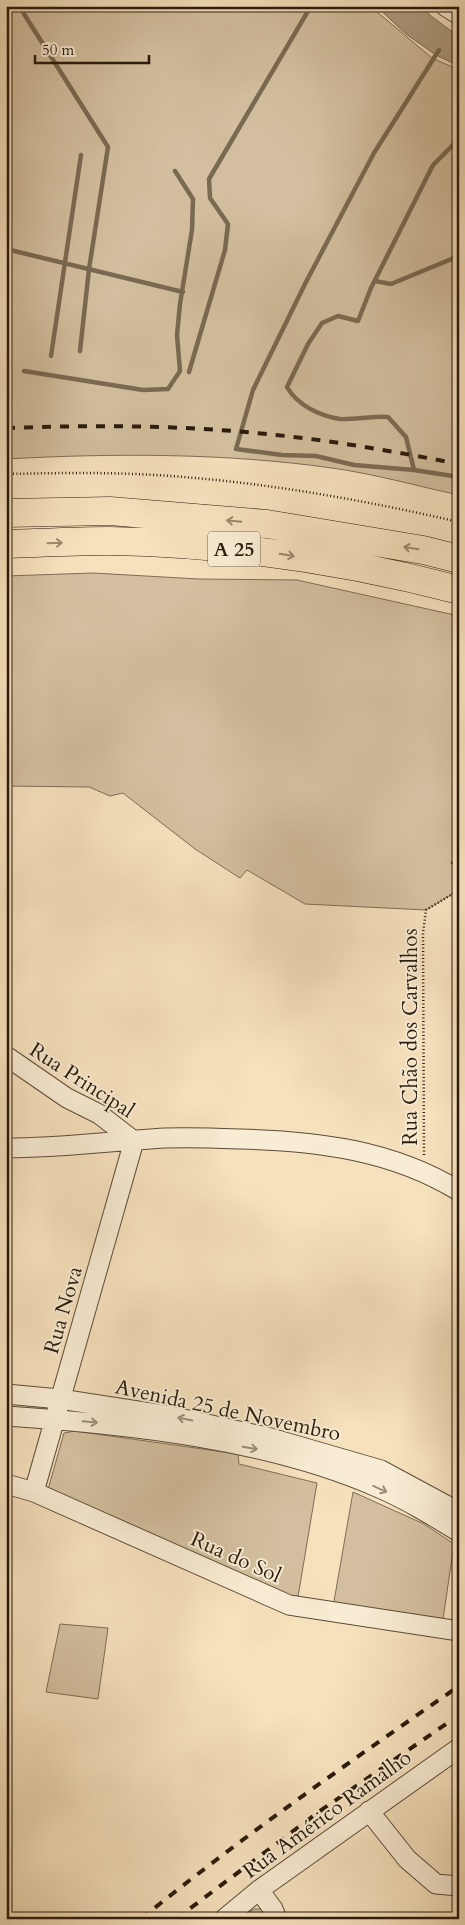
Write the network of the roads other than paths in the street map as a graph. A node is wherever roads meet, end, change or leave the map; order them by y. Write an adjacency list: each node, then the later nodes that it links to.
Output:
1 (445, 6): 2 (street)
2 (459, 16)
3 (6, 513): 5 (highway, A 25, one-way to 3)
4 (6, 544): 6 (highway, A 25, one-way to 6)
5 (459, 559)
6 (459, 590)
7 (6, 1056): 8 (street, Rua Principal)
8 (134, 1141): 9 (street); 10 (street); 12 (street, Rua Nova)
9 (6, 1148)
10 (459, 1191)
11 (6, 1394): 12 (street, Avenida 25 de Novembro)
12 (60, 1398): 14 (street, Rua Nova); 15 (street, Avenida 25 de Novembro, one-way to 12)
13 (6, 1416): 14 (street, Avenida 25 de Novembro)
14 (56, 1420): 15 (street, Avenida 25 de Novembro, one-way to 15); 17 (street, Rua Nova)
15 (337, 1464): 18 (street, Avenida 25 de Novembro); 19 (street, Avenida 25 de Novembro, one-way to 19)
16 (6, 1484): 17 (street, Rua do Sol)
17 (34, 1492): 20 (street, Rua do Sol)
18 (459, 1512)
19 (459, 1532)
20 (459, 1632)
21 (459, 1748): 22 (street, Rua Américo Ramalho)
22 (369, 1811): 23 (street); 24 (street, Rua Américo Ramalho)
23 (459, 1886)
24 (259, 1890): 25 (street, Rua Américo Ramalho); 26 (street)
25 (224, 1919)
26 (277, 1919)

